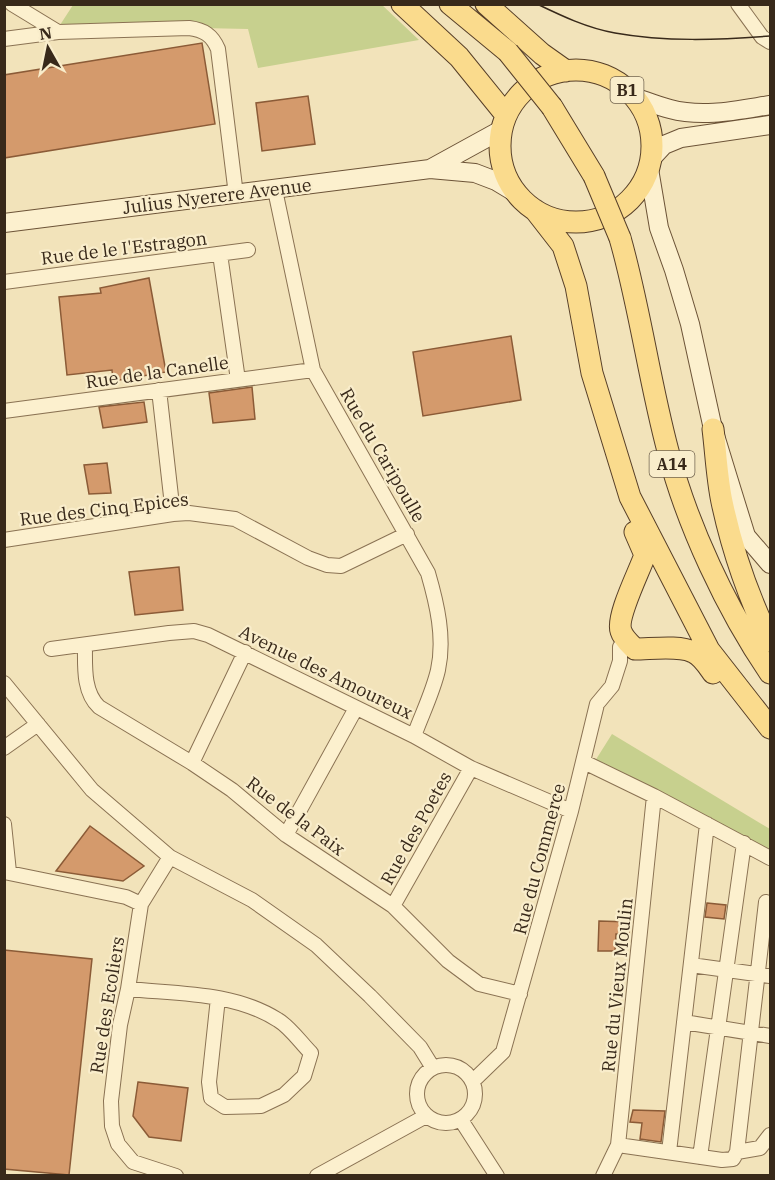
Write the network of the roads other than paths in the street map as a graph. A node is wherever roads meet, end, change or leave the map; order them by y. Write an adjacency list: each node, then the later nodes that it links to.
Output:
1 (12, 4): 6 (street)
2 (402, 4): 12 (main road)
3 (450, 4): 39 (main road, A14, bridge)
4 (486, 4): 9 (main road)
5 (738, 4): 8 (street)
6 (58, 32): 7 (street); 18 (street)
7 (4, 39)
8 (771, 42)
9 (566, 71): 10 (main road, Julius Nyerere Avenue / B1); 12 (main road, Julius Nyerere Avenue / B1)
10 (634, 97): 11 (main road, Julius Nyerere Avenue / B1); 14 (main road, Julius Nyerere Avenue / B1)
11 (771, 105)
12 (504, 122): 15 (main road, Julius Nyerere Avenue / B1); 17 (main road, Julius Nyerere Avenue / B1)
13 (771, 126): 14 (main road, Julius Nyerere Avenue / B1)
14 (650, 164): 19 (main road, Julius Nyerere Avenue / B1); 29 (main road)
15 (430, 169): 16 (main road, Julius Nyerere Avenue / B1); 17 (main road, Julius Nyerere Avenue / B1)
16 (275, 189): 18 (main road, Julius Nyerere Avenue / B1); 24 (street, Rue du Caripoulle)
17 (516, 193): 19 (main road, Julius Nyerere Avenue / B1)
18 (236, 195): 20 (main road, Julius Nyerere Avenue / B1)
19 (535, 210): 25 (main road, A14)
20 (4, 223)
21 (248, 250): 22 (street, Rue de le I'Estragon)
22 (220, 254): 23 (street, Rue de le I'Estragon); 26 (street)
23 (4, 282)
24 (313, 370): 26 (street, Rue de la Canelle); 31 (street, Rue du Caripoulle)
25 (592, 373): 34 (main road); 43 (main road, A14)
26 (238, 380): 27 (street, Rue de la Canelle)
27 (159, 390): 28 (street, Rue de la Canelle); 30 (street)
28 (4, 411)
29 (713, 429): 33 (main road); 35 (main road)
30 (173, 514): 31 (street, Rue des Cinq Epices); 32 (street, Rue des Cinq Epices)
31 (407, 534): 44 (street, Rue du Caripoulle)
32 (4, 540)
33 (771, 564)
34 (625, 639): 45 (main road); 47 (street, Rue du Commerce)
35 (771, 641)
36 (85, 645): 37 (street, Avenue des Amoureux); 38 (street, Avenue des Amoureux); 48 (street, Rue de la Paix)
37 (51, 649)
38 (245, 652): 41 (street, Avenue des Amoureux); 48 (street)
39 (771, 673)
40 (4, 683): 42 (street)
41 (356, 708): 44 (street, Avenue des Amoureux); 54 (street)
42 (38, 724): 46 (street); 56 (street)
43 (771, 728)
44 (414, 736): 49 (street, Avenue des Amoureux)
45 (771, 741)
46 (4, 748)
47 (584, 762): 50 (street); 51 (street, Rue du Commerce)
48 (192, 763): 54 (street, Rue de la Paix)
49 (471, 768): 51 (street, Avenue des Amoureux); 61 (street, Rue des Poetes)
50 (654, 796): 53 (street); 77 (street, Rue du Vieux Moulin)
51 (571, 811): 66 (street, Rue du Commerce)
52 (4, 824): 58 (street)
53 (707, 824): 55 (street); 62 (street)
54 (286, 835): 61 (street, Rue de la Paix)
55 (744, 843): 57 (street); 63 (street)
56 (170, 856): 60 (street, Rue des Ecoliers); 72 (street)
57 (771, 858)
58 (7, 872): 60 (street)
59 (766, 902): 64 (street)
60 (141, 904): 65 (street, Rue des Ecoliers)
61 (393, 906): 66 (street, Rue de la Paix)
62 (691, 965): 63 (street); 68 (street)
63 (726, 969): 64 (street); 69 (street)
64 (764, 975): 70 (street)
65 (128, 988): 67 (street); 81 (street, Rue des Ecoliers)
66 (520, 994): 73 (street, Rue du Commerce)
67 (218, 998): 67 (street)
68 (684, 1022): 69 (street); 78 (street)
69 (718, 1028): 70 (street); 80 (street)
70 (752, 1034): 71 (street); 79 (street)
71 (771, 1036)
72 (433, 1068): 73 (street); 74 (street)
73 (473, 1081): 75 (street)
74 (426, 1116): 75 (street); 82 (street)
75 (461, 1119): 83 (street)
76 (771, 1135): 79 (street)
77 (618, 1144): 78 (street); 84 (street, Rue du Vieux Moulin)
78 (669, 1152): 80 (street)
79 (737, 1152): 80 (street)
80 (700, 1157)
81 (176, 1176)
82 (317, 1176)
83 (497, 1176)
84 (603, 1176)

